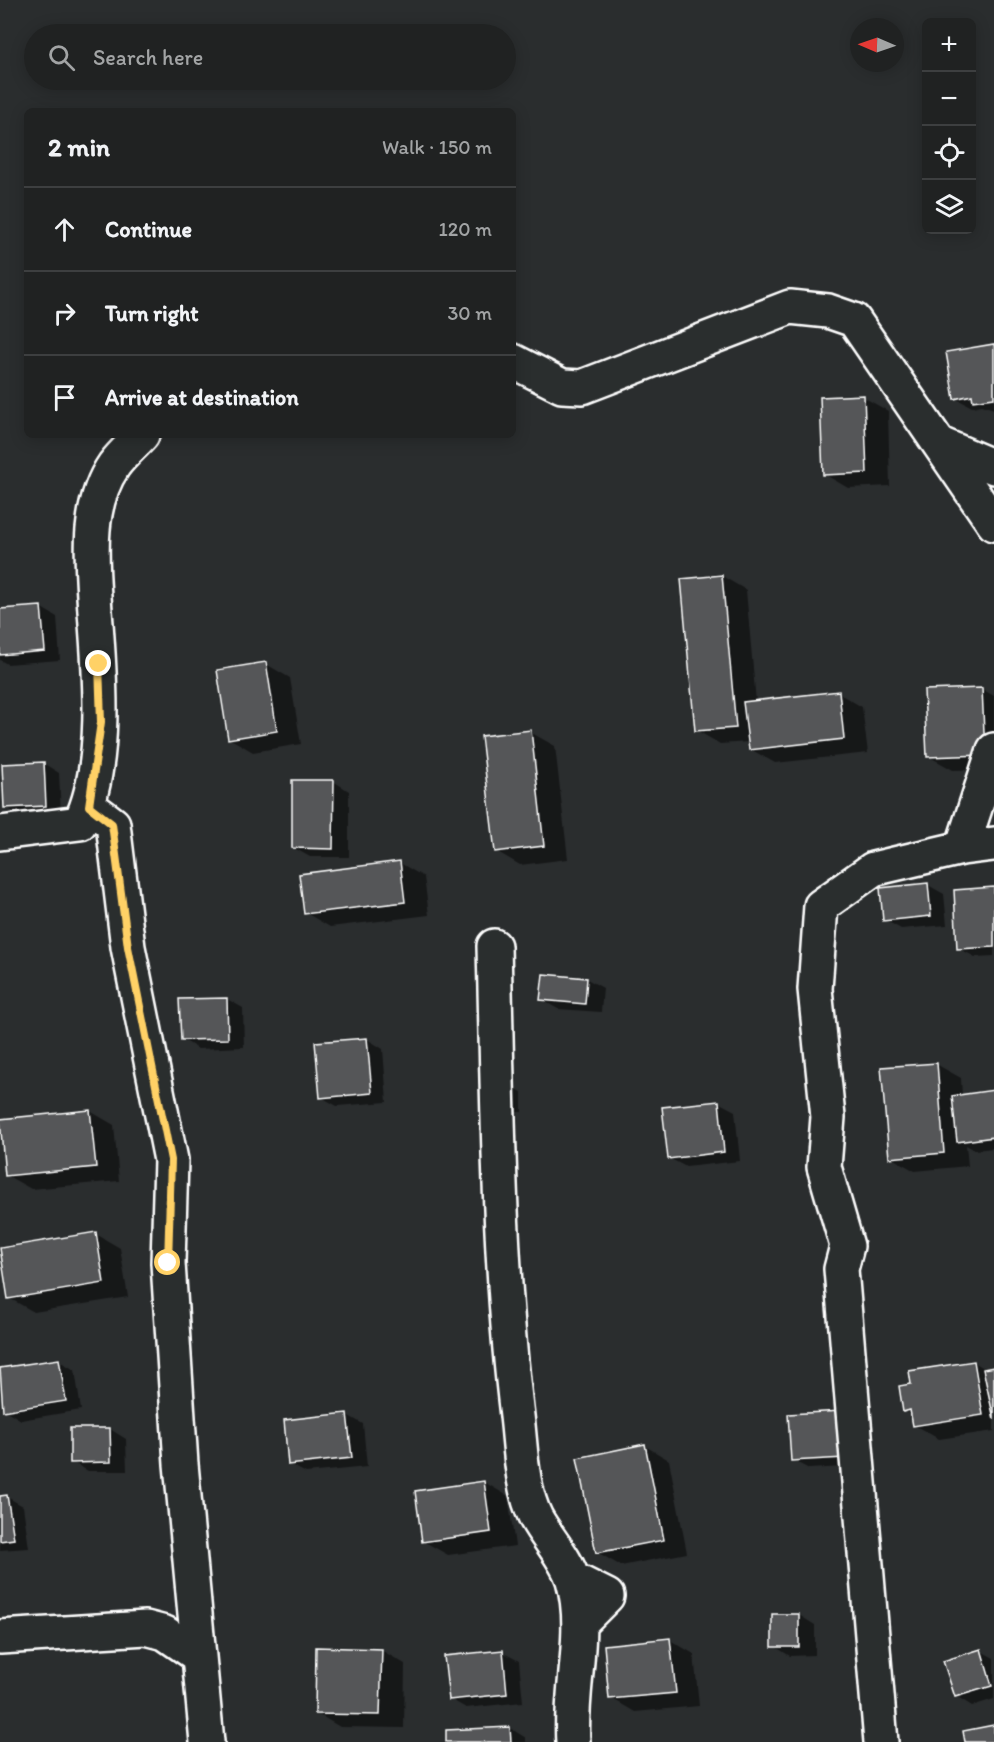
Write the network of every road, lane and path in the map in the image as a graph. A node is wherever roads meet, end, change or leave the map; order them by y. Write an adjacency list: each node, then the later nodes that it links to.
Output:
1 (516, 363): 3 (street)
2 (139, 438): 7 (street)
3 (940, 444): 4 (street); 5 (street)
4 (994, 467)
5 (994, 524)
6 (994, 750): 10 (street)
7 (89, 806): 8 (street); 13 (street)
8 (0, 833)
9 (994, 844): 10 (street)
10 (962, 848): 16 (street)
11 (494, 946): 15 (street)
12 (0, 1637): 13 (street)
13 (197, 1655): 14 (street)
14 (207, 1742)
15 (573, 1742)
16 (881, 1742)

